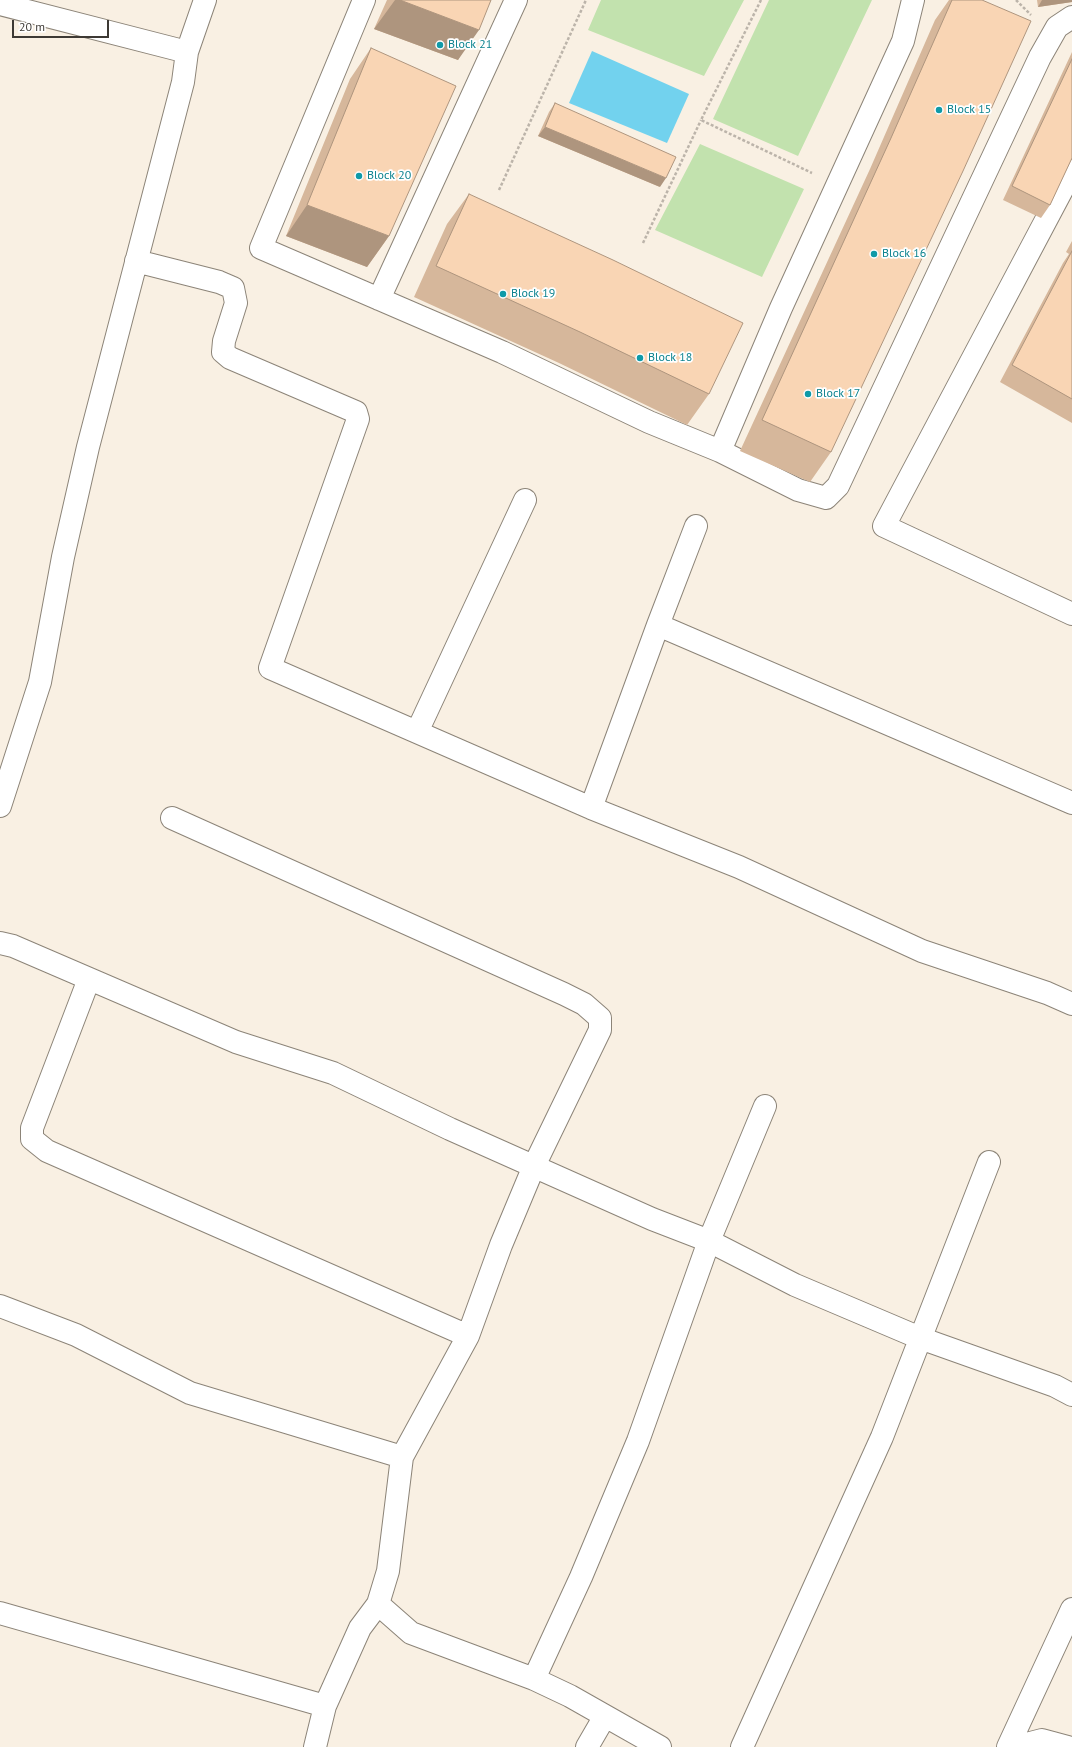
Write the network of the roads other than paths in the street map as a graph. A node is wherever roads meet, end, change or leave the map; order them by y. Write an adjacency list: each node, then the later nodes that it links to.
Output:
1 (205, 0): 7 (street)
2 (364, 0): 10 (street)
3 (516, 0): 10 (street)
4 (913, 0): 11 (street)
5 (0, 4): 7 (street)
6 (1072, 18): 11 (street)
7 (187, 52): 9 (street)
8 (1072, 171): 14 (street)
9 (136, 260): 16 (street); 18 (street)
10 (379, 299): 11 (street)
11 (720, 451)
12 (525, 500): 16 (street)
13 (696, 526): 15 (street)
14 (1072, 614)
15 (658, 625): 17 (street); 19 (street)
16 (417, 732): 19 (street)
17 (1072, 803)
18 (0, 806)
19 (591, 808): 23 (street)
20 (172, 818): 26 (street)
21 (0, 943): 22 (street)
22 (89, 979): 26 (street); 29 (street)
23 (1072, 1004)
24 (765, 1106): 27 (street)
25 (989, 1162): 30 (street)
26 (534, 1166): 27 (street); 29 (street)
27 (709, 1241): 30 (street); 36 (street)
28 (0, 1306): 32 (street)
29 (468, 1336): 32 (street)
30 (920, 1338): 31 (street); 42 (street)
31 (1072, 1395)
32 (402, 1457): 33 (street)
33 (378, 1604): 36 (street); 37 (street)
34 (1072, 1609): 43 (street)
35 (0, 1613): 37 (street)
36 (534, 1679): 38 (street)
37 (325, 1706): 39 (street)
38 (605, 1716): 40 (street); 41 (street)
39 (314, 1747)
40 (587, 1747)
41 (660, 1747)
42 (742, 1747)
43 (1008, 1747)
44 (1015, 1747): 45 (street)
45 (1068, 1747)

